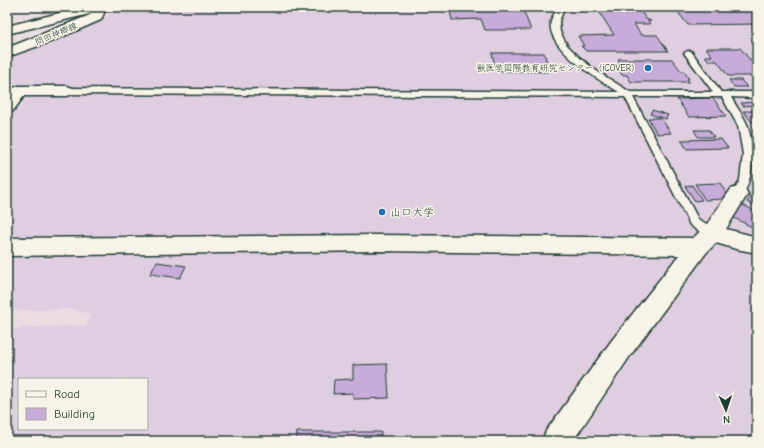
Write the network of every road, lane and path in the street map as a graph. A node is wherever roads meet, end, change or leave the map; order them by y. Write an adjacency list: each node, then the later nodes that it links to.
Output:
1 (100, 7): 3 (street); 4 (street, 問田神郷線)
2 (562, 7): 8 (lane)
3 (7, 30)
4 (7, 53)
5 (688, 53): 9 (lane)
6 (67, 91): 7 (street); 8 (lane)
7 (13, 92): 11 (street)
8 (627, 93): 9 (lane); 13 (lane)
9 (722, 95): 10 (lane); 12 (lane)
10 (757, 95)
11 (7, 107)
12 (738, 194): 13 (street)
13 (705, 240): 14 (street); 15 (street); 16 (street)
14 (757, 245)
15 (7, 246)
16 (556, 441)

